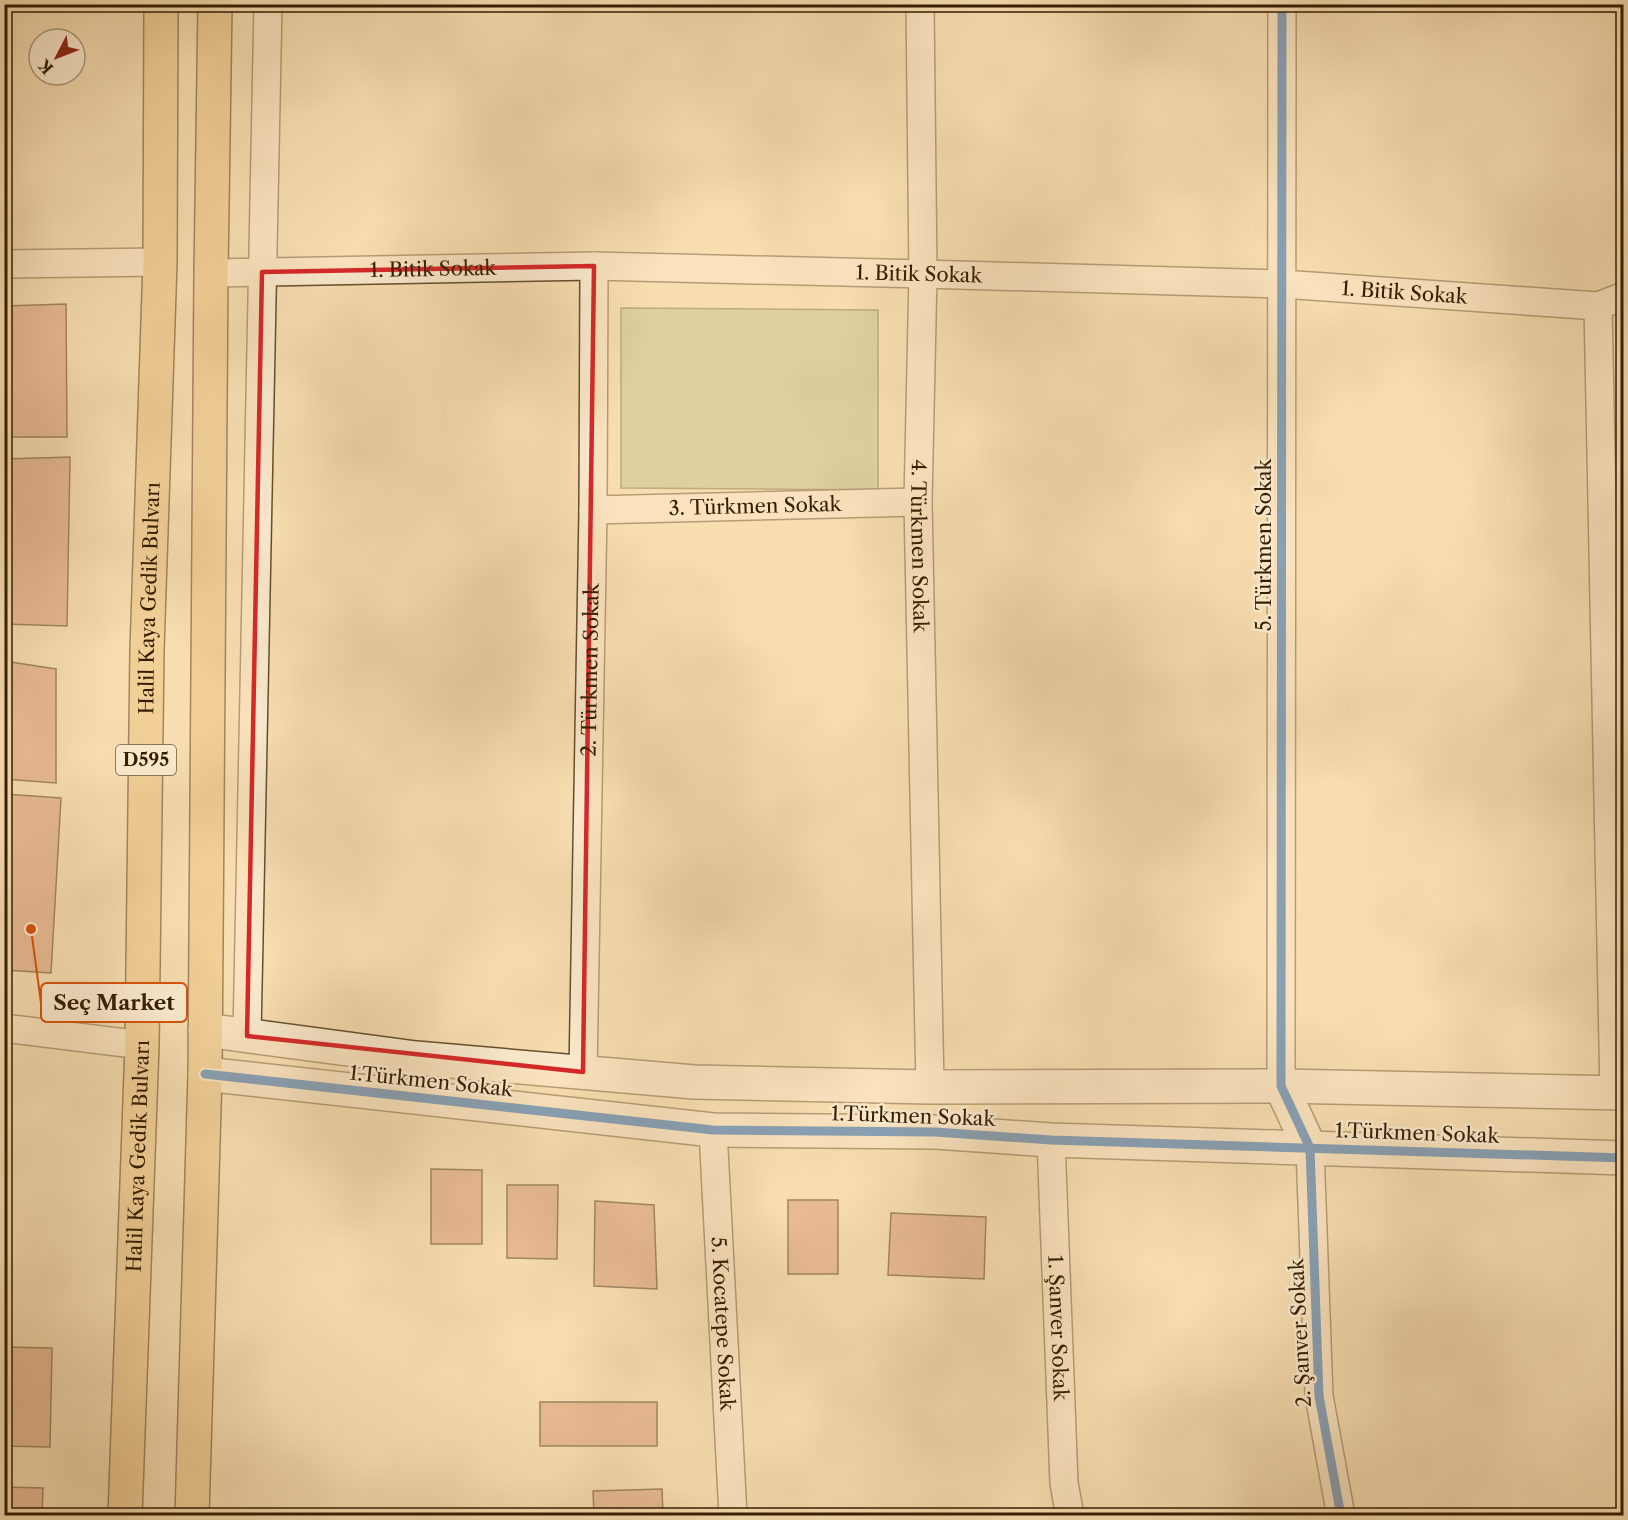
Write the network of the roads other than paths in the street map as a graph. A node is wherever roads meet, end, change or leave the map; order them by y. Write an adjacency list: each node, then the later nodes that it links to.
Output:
1 (161, 4): 6 (highway, Halil Kaya Gedik Bulvarı / D595)
2 (215, 4): 10 (highway)
3 (268, 4): 9 (street)
4 (920, 4): 11 (street, 4. Türkmen Sokak)
5 (1282, 4): 12 (street, 5. Türkmen Sokak)
6 (160, 262): 7 (street); 21 (highway, Halil Kaya Gedik Bulvarı / D595)
7 (4, 264)
8 (594, 266): 9 (street, 1. Bitik Sokak); 11 (street, 1. Bitik Sokak); 16 (street, 2. Türkmen Sokak)
9 (262, 272): 10 (street, 1. Bitik Sokak); 20 (street)
10 (211, 273): 19 (highway)
11 (923, 274): 12 (street, 1. Bitik Sokak); 15 (street, 4. Türkmen Sokak)
12 (1282, 284): 14 (street, 1. Bitik Sokak); 24 (street, 5. Türkmen Sokak)
13 (1623, 296): 14 (street, 1. Bitik Sokak)
14 (1598, 306): 17 (street)
15 (918, 502): 16 (street, 3. Türkmen Sokak); 25 (street, 4. Türkmen Sokak)
16 (593, 510): 22 (street, 2. Türkmen Sokak)
17 (1615, 757): 26 (street)
18 (4, 1028): 21 (street)
19 (205, 1030): 20 (street, 1.Türkmen Sokak); 23 (highway)
20 (247, 1036): 22 (street, 1.Türkmen Sokak)
21 (142, 1045): 32 (highway, Halil Kaya Gedik Bulvarı / D595)
22 (583, 1072): 25 (street, 1.Türkmen Sokak)
23 (205, 1074): 27 (street, 1.Türkmen Sokak); 33 (highway)
24 (1281, 1086): 25 (street, 1.Türkmen Sokak); 26 (street, 1.Türkmen Sokak); 30 (street)
25 (930, 1088): 28 (street)
26 (1619, 1093)
27 (713, 1130): 28 (street, 1.Türkmen Sokak); 34 (street, 5. Kocatepe Sokak)
28 (935, 1132): 29 (street, 1.Türkmen Sokak)
29 (1051, 1140): 30 (street, 1.Türkmen Sokak); 35 (street, 1. Şanver Sokak)
30 (1310, 1148): 31 (street, 1.Türkmen Sokak); 36 (street, 2. Şanver Sokak)
31 (1623, 1158)
32 (125, 1515)
33 (192, 1515)
34 (733, 1515)
35 (1070, 1515)
36 (1341, 1515)

